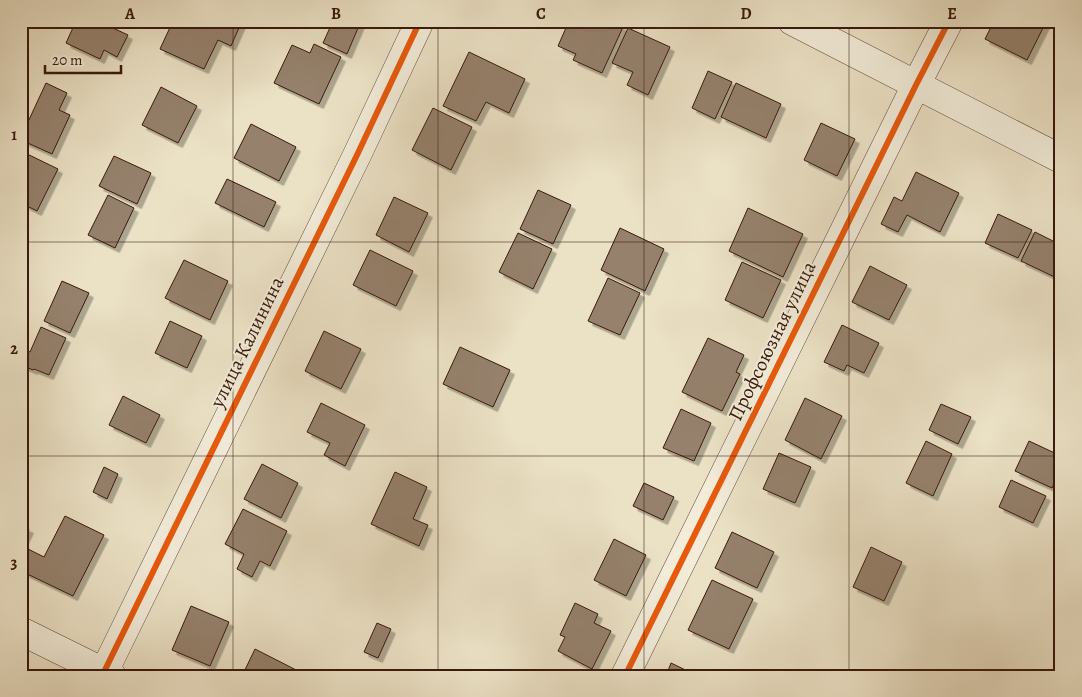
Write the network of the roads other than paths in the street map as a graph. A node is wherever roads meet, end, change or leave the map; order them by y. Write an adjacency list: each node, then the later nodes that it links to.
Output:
1 (420, 21): 7 (street, улица Калинина)
2 (792, 21): 4 (street)
3 (949, 21): 4 (street, Профсоюзная улица)
4 (916, 85): 5 (street); 8 (street, Профсоюзная улица)
5 (1061, 159)
6 (21, 631): 7 (street)
7 (106, 674)
8 (625, 676)

